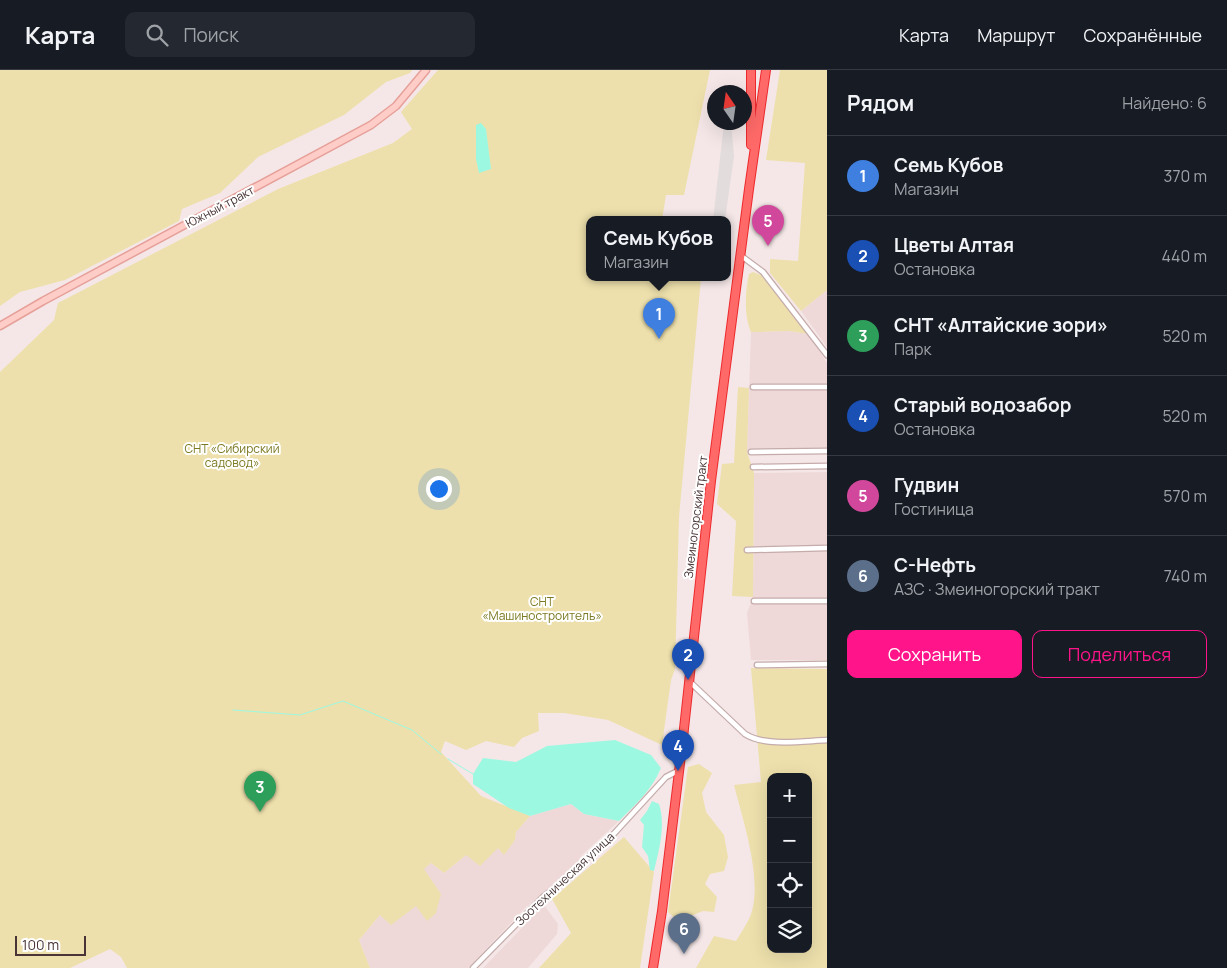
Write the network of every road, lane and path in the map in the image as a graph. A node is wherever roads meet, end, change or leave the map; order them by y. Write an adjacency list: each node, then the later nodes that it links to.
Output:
1 (426, 70): 10 (main road, Южный тракт)
2 (751, 70): 7 (highway)
3 (756, 70): 7 (highway)
4 (762, 70): 6 (highway)
5 (766, 70): 6 (highway, Змеиногорский тракт)
6 (759, 117): 8 (highway, Змеиногорский тракт)
7 (750, 136): 8 (highway)
8 (751, 168): 9 (highway, Змеиногорский тракт)
9 (740, 255): 11 (street); 24 (highway, Змеиногорский тракт)
10 (0, 326)
11 (827, 355)
12 (827, 386): 13 (street)
13 (753, 387)
14 (827, 451): 15 (street)
15 (751, 452)
16 (827, 466): 17 (street)
17 (753, 467)
18 (827, 548): 19 (street)
19 (748, 550)
20 (754, 601): 21 (street)
21 (827, 601)
22 (827, 664): 23 (street)
23 (757, 665)
24 (688, 680): 25 (street); 26 (highway, Змеиногорский тракт)
25 (827, 740)
26 (678, 771): 27 (street, Зоотехническая улица); 28 (highway, Змеиногорский тракт)
27 (473, 968)
28 (653, 968)

